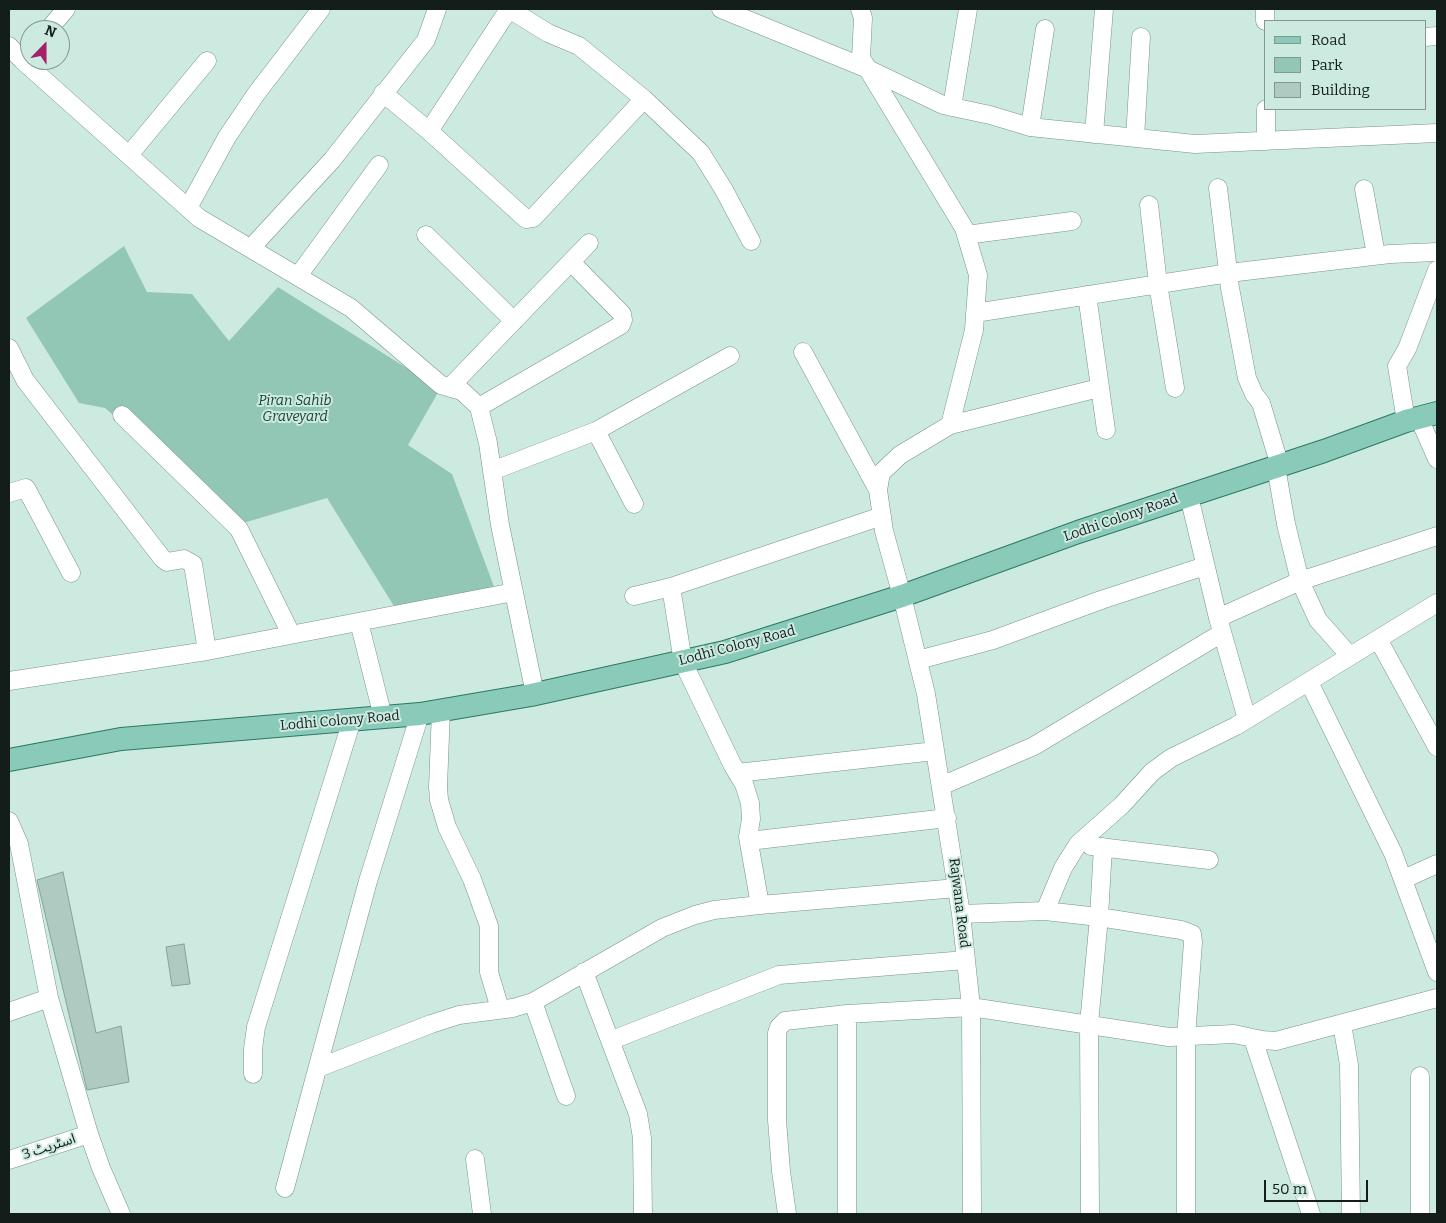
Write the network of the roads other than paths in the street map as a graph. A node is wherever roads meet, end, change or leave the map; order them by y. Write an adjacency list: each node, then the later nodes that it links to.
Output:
1 (66, 9): 9 (street)
2 (320, 9): 30 (street)
3 (437, 9): 15 (street)
4 (509, 9): 16 (street); 20 (street)
5 (721, 9): 13 (street)
6 (860, 9): 13 (street)
7 (968, 9): 17 (street)
8 (1104, 9): 22 (street)
9 (57, 20)
10 (1045, 29): 19 (street)
11 (1142, 37): 23 (street)
12 (208, 61): 25 (street)
13 (868, 69): 17 (street); 33 (street)
14 (41, 70): 25 (street)
15 (383, 93): 20 (street); 36 (street)
16 (644, 99): 20 (street); 34 (street)
17 (952, 107): 19 (street)
18 (1266, 110): 24 (street)
19 (1030, 127): 22 (street)
20 (429, 131)
21 (1437, 133): 24 (street)
22 (1094, 134): 23 (street)
23 (1135, 138): 24 (street)
24 (1266, 141)
25 (129, 155): 30 (street)
26 (379, 165): 42 (street)
27 (1218, 188): 41 (street)
28 (1364, 189): 38 (street)
29 (1149, 205): 43 (street)
30 (188, 208): 36 (street)
31 (1072, 221): 33 (street)
32 (426, 235): 46 (street)
33 (966, 235): 45 (street)
34 (751, 241)
35 (589, 243): 39 (street)
36 (251, 248): 42 (street)
37 (1437, 252): 38 (street)
38 (1376, 255): 41 (street)
39 (571, 262): 46 (street); 53 (street)
40 (1437, 270): 55 (street)
41 (1229, 273): 43 (street); 60 (street)
42 (298, 276): 50 (street)
43 (1158, 284): 44 (street); 52 (street)
44 (1087, 295): 45 (street); 51 (street)
45 (975, 313): 56 (street)
46 (514, 321): 50 (street)
47 (9, 348): 80 (street)
48 (803, 352): 62 (street)
49 (730, 356): 58 (street)
50 (450, 387): 53 (street)
51 (1099, 388): 56 (street); 57 (street)
52 (1175, 388)
53 (478, 407): 61 (street)
54 (122, 415): 78 (street)
55 (1421, 417): 59 (street); 60 (main road, Lodhi Colony Road)
56 (950, 425): 62 (street)
57 (1106, 430)
58 (596, 431): 61 (street); 65 (street)
59 (1437, 459)
60 (1278, 466): 64 (main road, Lodhi Colony Road); 70 (street)
61 (492, 471): 72 (street)
62 (878, 490): 66 (street, Rajwana Road)
63 (9, 493): 69 (street)
64 (1189, 496): 68 (street); 74 (main road, Lodhi Colony Road)
65 (634, 504)
66 (882, 516): 71 (street); 74 (street, Rajwana Road)
67 (1437, 536): 70 (street)
68 (1205, 566): 77 (street); 82 (street)
69 (71, 573)
70 (1300, 581): 77 (street); 81 (street)
71 (671, 587): 73 (street); 83 (street)
72 (514, 592): 76 (street); 86 (street)
73 (634, 596)
74 (902, 596): 82 (street, Rajwana Road); 83 (main road, Lodhi Colony Road)
75 (1437, 603): 79 (street)
76 (359, 622): 78 (street); 88 (street)
77 (1220, 626): 89 (street); 95 (street)
78 (291, 634): 80 (street)
79 (1378, 639): 81 (street); 91 (street)
80 (207, 651): 84 (street)
81 (1350, 656): 85 (street)
82 (918, 660): 92 (street, Rajwana Road)
83 (683, 662): 86 (main road, Lodhi Colony Road); 94 (street)
84 (9, 681)
85 (1309, 682): 89 (street); 104 (street)
86 (535, 694): 87 (main road, Lodhi Colony Road)
87 (430, 712): 88 (main road, Lodhi Colony Road); 117 (street); 125 (street)
88 (383, 717): 90 (main road, Lodhi Colony Road)
89 (1247, 719): 99 (street)
90 (352, 720): 93 (main road, Lodhi Colony Road); 126 (street)
91 (1437, 747)
92 (935, 750): 94 (street); 95 (street, Rajwana Road)
93 (9, 760)
94 (737, 772): 98 (street)
95 (941, 786): 96 (street, Rajwana Road)
96 (947, 818): 98 (street); 105 (street, Rajwana Road)
97 (9, 821): 100 (street)
98 (749, 842): 106 (street)
99 (1078, 844): 101 (street); 107 (street)
100 (14, 846): 113 (street)
101 (1103, 847): 102 (street); 109 (street)
102 (1210, 860)
103 (1437, 864): 104 (street)
104 (1404, 879): 112 (street)
105 (957, 888): 106 (street); 108 (street, Rajwana Road)
106 (760, 905): 111 (street)
107 (1045, 911): 108 (street); 109 (street)
108 (961, 914): 110 (street, Rajwana Road)
109 (1099, 916): 120 (street); 122 (street)
110 (966, 960): 116 (street, Rajwana Road); 124 (street)
111 (584, 972): 115 (street); 124 (street)
112 (1437, 972)
113 (49, 998): 118 (street); 129 (street)
114 (1437, 998): 121 (street)
115 (533, 1002): 117 (street); 128 (street)
116 (971, 1007): 119 (street); 120 (street); 138 (street, Rajwana Road)
117 (500, 1009): 125 (street)
118 (9, 1012)
119 (847, 1014): 136 (street); 137 (street)
120 (1089, 1024): 122 (street); 139 (street)
121 (1342, 1024): 123 (street); 142 (street)
122 (1186, 1037): 123 (street); 140 (street)
123 (1253, 1039): 141 (street)
124 (612, 1040): 135 (street)
125 (318, 1068): 132 (street)
126 (253, 1074)
127 (1420, 1076): 143 (street)
128 (566, 1096)
129 (89, 1134): 131 (street, اسٹریٹ 3); 133 (street)
130 (475, 1159): 134 (street)
131 (9, 1160)
132 (285, 1188)
133 (122, 1214)
134 (482, 1214)
135 (643, 1214)
136 (787, 1214)
137 (848, 1214)
138 (972, 1214)
139 (1090, 1214)
140 (1186, 1214)
141 (1311, 1214)
142 (1351, 1214)
143 (1420, 1214)

